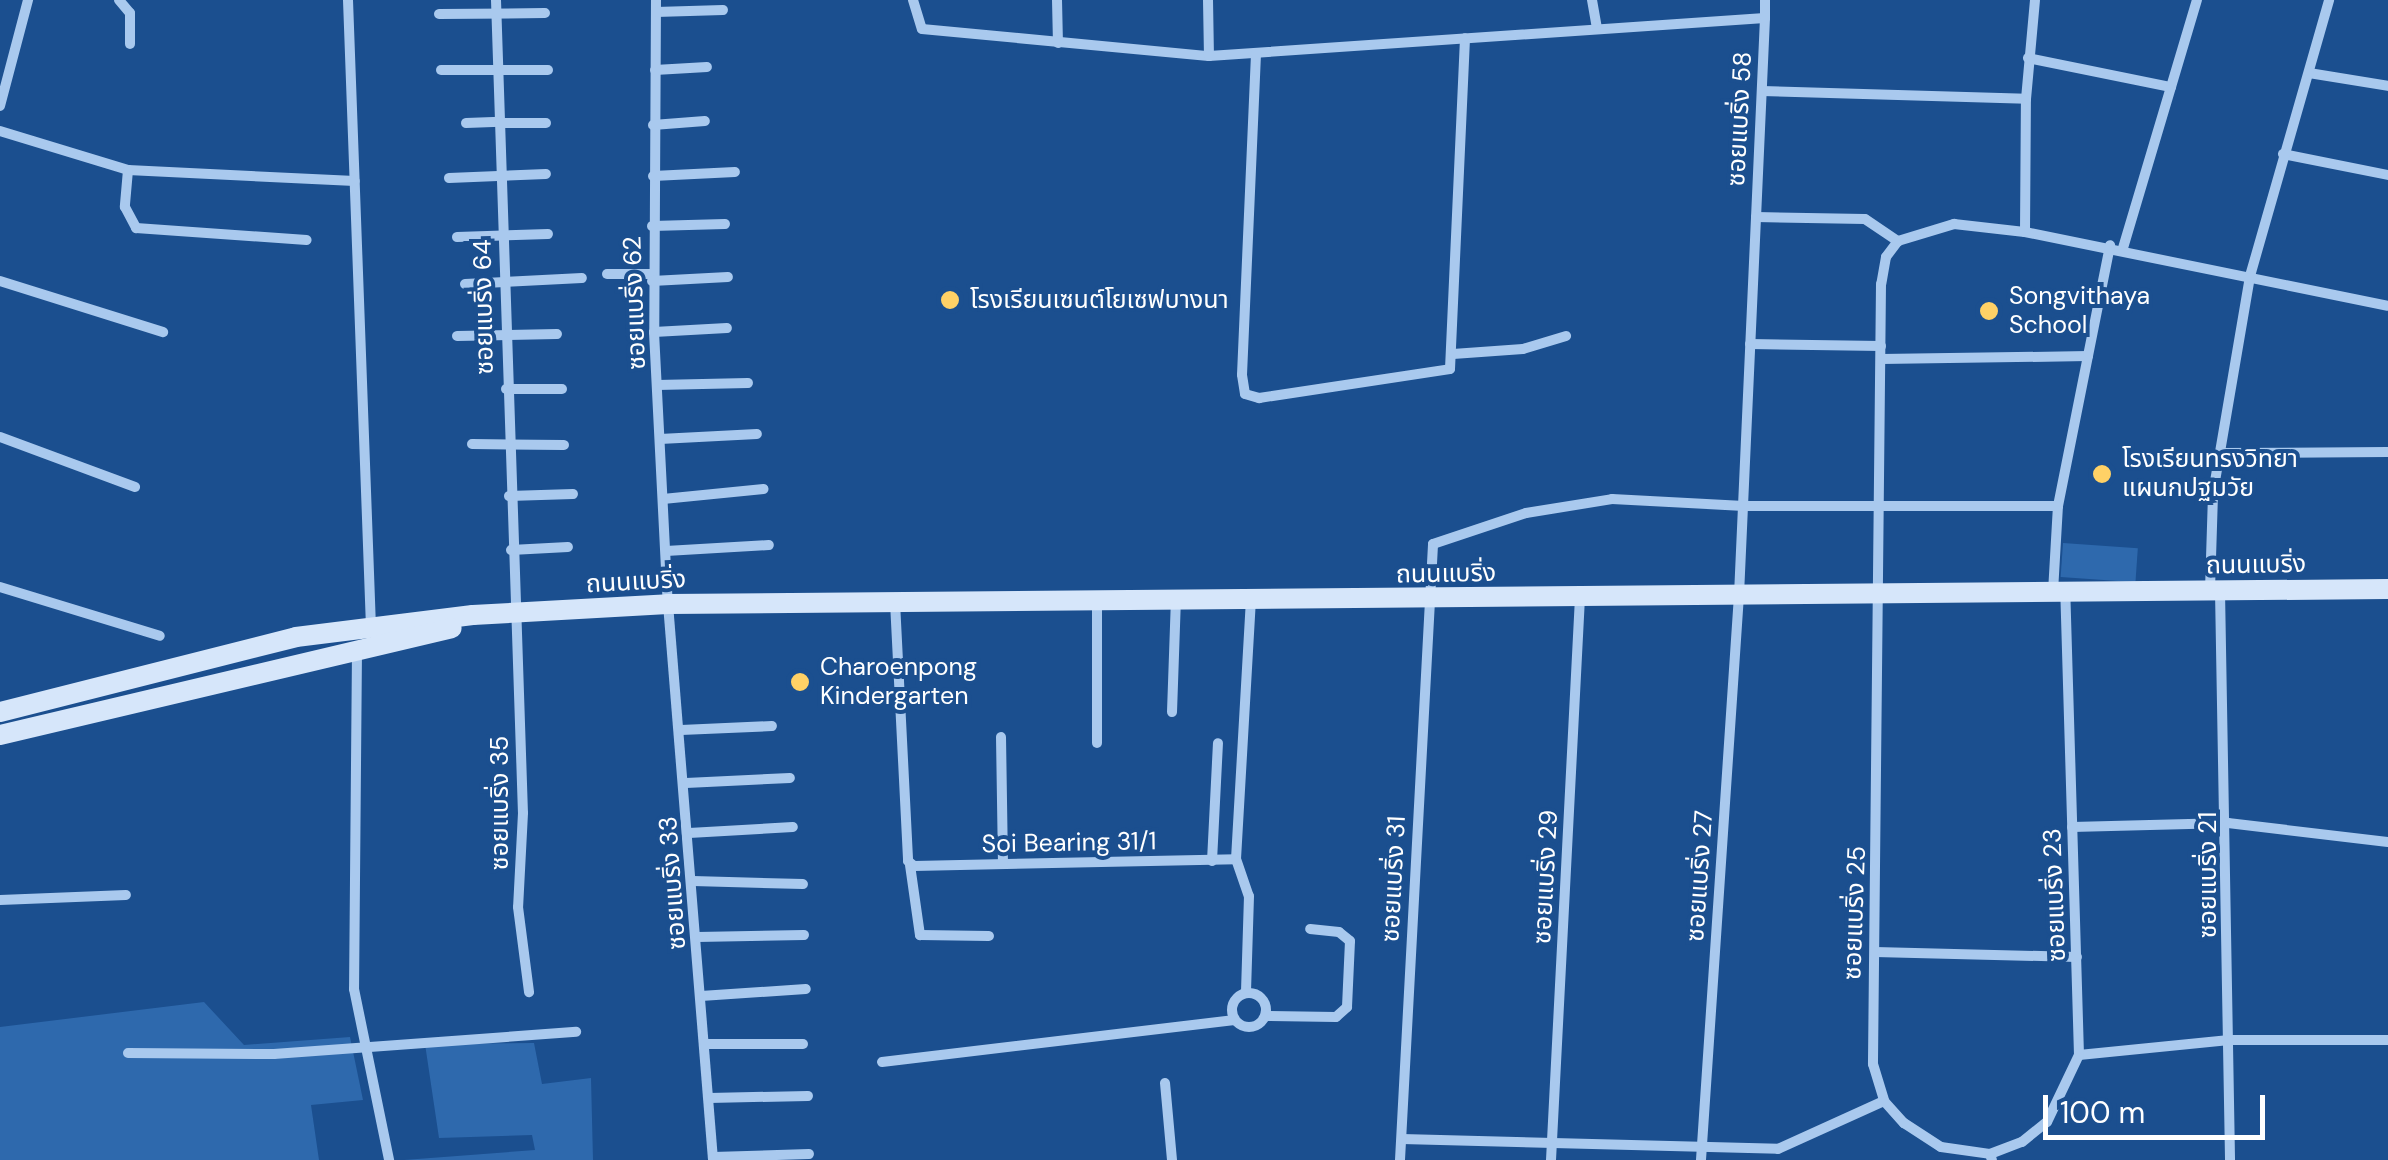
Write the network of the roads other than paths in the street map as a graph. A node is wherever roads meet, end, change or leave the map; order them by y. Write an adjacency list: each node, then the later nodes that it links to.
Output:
1 (28, 0): 25 (street)
2 (120, 0): 21 (street)
3 (348, 0): 51 (street)
4 (913, 0): 20 (street, ซอยแบริ่ง 58)
5 (1057, 0): 20 (street)
6 (1208, 0): 23 (street)
7 (1592, 0): 18 (street)
8 (1765, 0): 17 (street)
9 (2035, 0): 24 (street)
10 (2197, 0): 33 (street)
11 (2329, 0): 31 (street, ซอยแบริ่ง 21)
12 (496, 6): 15 (street); 16 (street); 28 (street, ซอยแบริ่ง 64)
13 (656, 6): 14 (street); 30 (street, ซอยแบริ่ง 62)
14 (723, 10)
15 (545, 12)
16 (439, 14)
17 (1765, 18): 18 (street, ซอยแบริ่ง 58); 34 (street, ซอยแบริ่ง 58)
18 (1598, 28): 19 (street, ซอยแบริ่ง 58)
19 (1465, 38): 22 (street, ซอยแบริ่ง 58); 81 (street)
20 (1058, 42): 23 (street, ซอยแบริ่ง 58)
21 (130, 44)
22 (1256, 54): 23 (street, ซอยแบริ่ง 58); 81 (street)
23 (1209, 56)
24 (2028, 58): 33 (street); 35 (street)
25 (3, 61): 36 (street)
26 (707, 66): 30 (street)
27 (441, 70): 28 (street)
28 (498, 70): 29 (street); 39 (street, ซอยแบริ่ง 64)
29 (548, 70)
30 (655, 70): 41 (street, ซอยแบริ่ง 62)
31 (2309, 73): 32 (street); 43 (street, ซอยแบริ่ง 21)
32 (2388, 86)
33 (2172, 88): 62 (street)
34 (1762, 91): 35 (street); 52 (street, ซอยแบริ่ง 58)
35 (2026, 99): 55 (street)
36 (0, 106)
37 (706, 121): 41 (street)
38 (466, 122): 39 (street)
39 (500, 122): 40 (street); 48 (street, ซอยแบริ่ง 64)
40 (546, 123)
41 (654, 125): 49 (street, ซอยแบริ่ง 62)
42 (0, 131): 44 (street)
43 (2283, 154): 47 (street); 64 (street, ซอยแบริ่ง 21)
44 (128, 170): 51 (street); 59 (street)
45 (736, 172): 49 (street)
46 (546, 174): 48 (street)
47 (2388, 175)
48 (501, 176): 50 (street); 57 (street, ซอยแบริ่ง 64)
49 (652, 176): 54 (street, ซอยแบริ่ง 62)
50 (449, 178)
51 (354, 181): 121 (street)
52 (1756, 217): 60 (street); 79 (street, ซอยแบริ่ง 58)
53 (725, 224): 54 (street)
54 (652, 226): 67 (street, ซอยแบริ่ง 62)
55 (2025, 232): 60 (street); 61 (street)
56 (548, 234): 57 (street)
57 (502, 235): 58 (street); 69 (street, ซอยแบริ่ง 64)
58 (457, 237)
59 (308, 240)
60 (1898, 241): 80 (street, ซอยแบริ่ง 25)
61 (2110, 245): 62 (street); 82 (street, ซอยแบริ่ง 23)
62 (2123, 248): 64 (street)
63 (607, 274): 67 (street)
64 (2250, 276): 71 (street); 94 (street, ซอยแบริ่ง 21)
65 (728, 277): 67 (street)
66 (582, 278): 69 (street)
67 (652, 278): 74 (street, ซอยแบริ่ง 62)
68 (0, 281): 73 (street)
69 (503, 283): 70 (street); 76 (street, ซอยแบริ่ง 64)
70 (464, 284)
71 (2388, 306)
72 (727, 328): 74 (street)
73 (163, 332)
74 (654, 332): 84 (street, ซอยแบริ่ง 62)
75 (557, 334): 76 (street)
76 (504, 335): 77 (street); 85 (street, ซอยแบริ่ง 64)
77 (457, 336)
78 (1566, 336): 81 (street)
79 (1750, 344): 80 (street); 100 (street, ซอยแบริ่ง 58)
80 (1881, 353): 82 (street); 101 (street, ซอยแบริ่ง 25)
81 (1453, 354)
82 (2088, 356): 102 (street, ซอยแบริ่ง 23)
83 (748, 383): 84 (street)
84 (657, 385): 89 (street, ซอยแบริ่ง 62)
85 (506, 388): 86 (street); 91 (street, ซอยแบริ่ง 64)
86 (562, 389)
87 (757, 434): 89 (street)
88 (0, 436): 95 (street)
89 (660, 439): 99 (street, ซอยแบริ่ง 62)
90 (472, 444): 91 (street)
91 (508, 444): 92 (street); 98 (street, ซอยแบริ่ง 64)
92 (564, 445)
93 (2388, 452): 94 (street)
94 (2219, 453): 109 (street, ซอยแบริ่ง 21)
95 (135, 487)
96 (764, 489): 99 (street)
97 (572, 494): 98 (street)
98 (509, 496): 105 (street, ซอยแบริ่ง 64)
99 (663, 499): 106 (street, ซอยแบริ่ง 62)
100 (1744, 506): 101 (street); 112 (street, ซอยแบริ่ง 58); 117 (street, ซอยแบริ่ง 31)
101 (1883, 506): 102 (street); 111 (street, ซอยแบริ่ง 25)
102 (2058, 506): 110 (street, ซอยแบริ่ง 23)
103 (770, 545): 106 (street)
104 (568, 547): 105 (street)
105 (511, 550): 120 (street, ซอยแบริ่ง 64)
106 (666, 552): 119 (street, ซอยแบริ่ง 62)
107 (0, 587): 122 (street)
108 (2388, 589): 109 (main road, ถนนแบริ่ง)
109 (2215, 590): 110 (main road, ถนนแบริ่ง); 134 (street, ซอยแบริ่ง 21)
110 (2059, 593): 111 (main road, ถนนแบริ่ง); 136 (street, ซอยแบริ่ง 23)
111 (1883, 594): 112 (main road, ถนนแบริ่ง); 151 (street, ซอยแบริ่ง 25)
112 (1739, 595): 113 (main road, ถนนแบริ่ง); 175 (street, ซอยแบริ่ง 27)
113 (1580, 596): 117 (main road, ถนนแบริ่ง); 173 (street, ซอยแบริ่ง 29)
114 (896, 600): 115 (main road, ถนนแบริ่ง); 119 (main road, ถนนแบริ่ง); 142 (street)
115 (1097, 600): 116 (main road, ถนนแบริ่ง); 130 (street)
116 (1176, 600): 118 (main road, ถนนแบริ่ง); 125 (street)
117 (1428, 600): 118 (main road, ถนนแบริ่ง); 172 (street, ซอยแบริ่ง 31)
118 (1250, 601): 139 (street)
119 (668, 604): 120 (main road, ถนนแบริ่ง); 127 (street, ซอยแบริ่ง 33)
120 (509, 614): 121 (main road, ถนนแบริ่ง); 123 (main road, ถนนแบริ่ง); 154 (street, ซอยแบริ่ง 35)
121 (371, 626): 124 (main road, ถนนแบริ่ง)
122 (160, 636)
123 (357, 649): 128 (main road, ถนนแบริ่ง); 162 (street)
124 (0, 712)
125 (1172, 712)
126 (772, 726): 127 (street)
127 (681, 730): 133 (street, ซอยแบริ่ง 33)
128 (0, 735)
129 (1001, 737): 141 (street)
130 (1097, 743)
131 (1218, 743): 140 (street)
132 (790, 778): 133 (street)
133 (686, 783): 137 (street, ซอยแบริ่ง 33)
134 (2228, 823): 136 (street); 138 (street); 160 (street, ซอยแบริ่ง 21)
135 (793, 827): 137 (street)
136 (2072, 827): 152 (street, ซอยแบริ่ง 23)
137 (689, 833): 143 (street, ซอยแบริ่ง 33)
138 (2388, 842)
139 (1236, 859): 140 (street, Soi Bearing 31/1); 155 (street)
140 (1212, 860): 141 (street, Soi Bearing 31/1)
141 (1002, 864): 142 (street, Soi Bearing 31/1)
142 (910, 865): 149 (street)
143 (692, 881): 144 (street); 150 (street, ซอยแบริ่ง 33)
144 (803, 884)
145 (126, 895): 146 (street)
146 (0, 900)
147 (1310, 930): 157 (street)
148 (804, 935): 150 (street)
149 (990, 936)
150 (697, 938): 156 (street, ซอยแบริ่ง 33)
151 (1875, 952): 152 (street); 171 (street, ซอยแบริ่ง 25)
152 (2077, 957): 166 (street, ซอยแบริ่ง 23)
153 (806, 989): 156 (street)
154 (530, 992)
155 (1246, 993): 157 (street); 158 (street)
156 (701, 996): 163 (street, ซอยแบริ่ง 33)
157 (1265, 1016): 158 (street)
158 (1235, 1020): 167 (street)
159 (576, 1032): 162 (street)
160 (2229, 1040): 161 (street); 166 (street); 182 (street, ซอยแบริ่ง 21)
161 (2388, 1040)
162 (362, 1044): 165 (street); 178 (street)
163 (705, 1044): 164 (street); 170 (street, ซอยแบริ่ง 33)
164 (803, 1044)
165 (128, 1053)
166 (2079, 1055): 176 (street, ซอยแบริ่ง 23)
167 (882, 1062)
168 (1165, 1083): 179 (street)
169 (808, 1096): 170 (street)
170 (708, 1098): 177 (street, ซอยแบริ่ง 33)
171 (1884, 1101): 175 (street); 176 (street)
172 (1402, 1140): 173 (street); 180 (street, ซอยแบริ่ง 31)
173 (1552, 1142): 175 (street); 181 (street, ซอยแบริ่ง 29)
174 (809, 1154): 177 (street)
175 (1702, 1155)
176 (1991, 1157)
177 (713, 1158)
178 (389, 1160)
179 (1172, 1160)
180 (1400, 1160)
181 (1552, 1160)
182 (2230, 1160)

